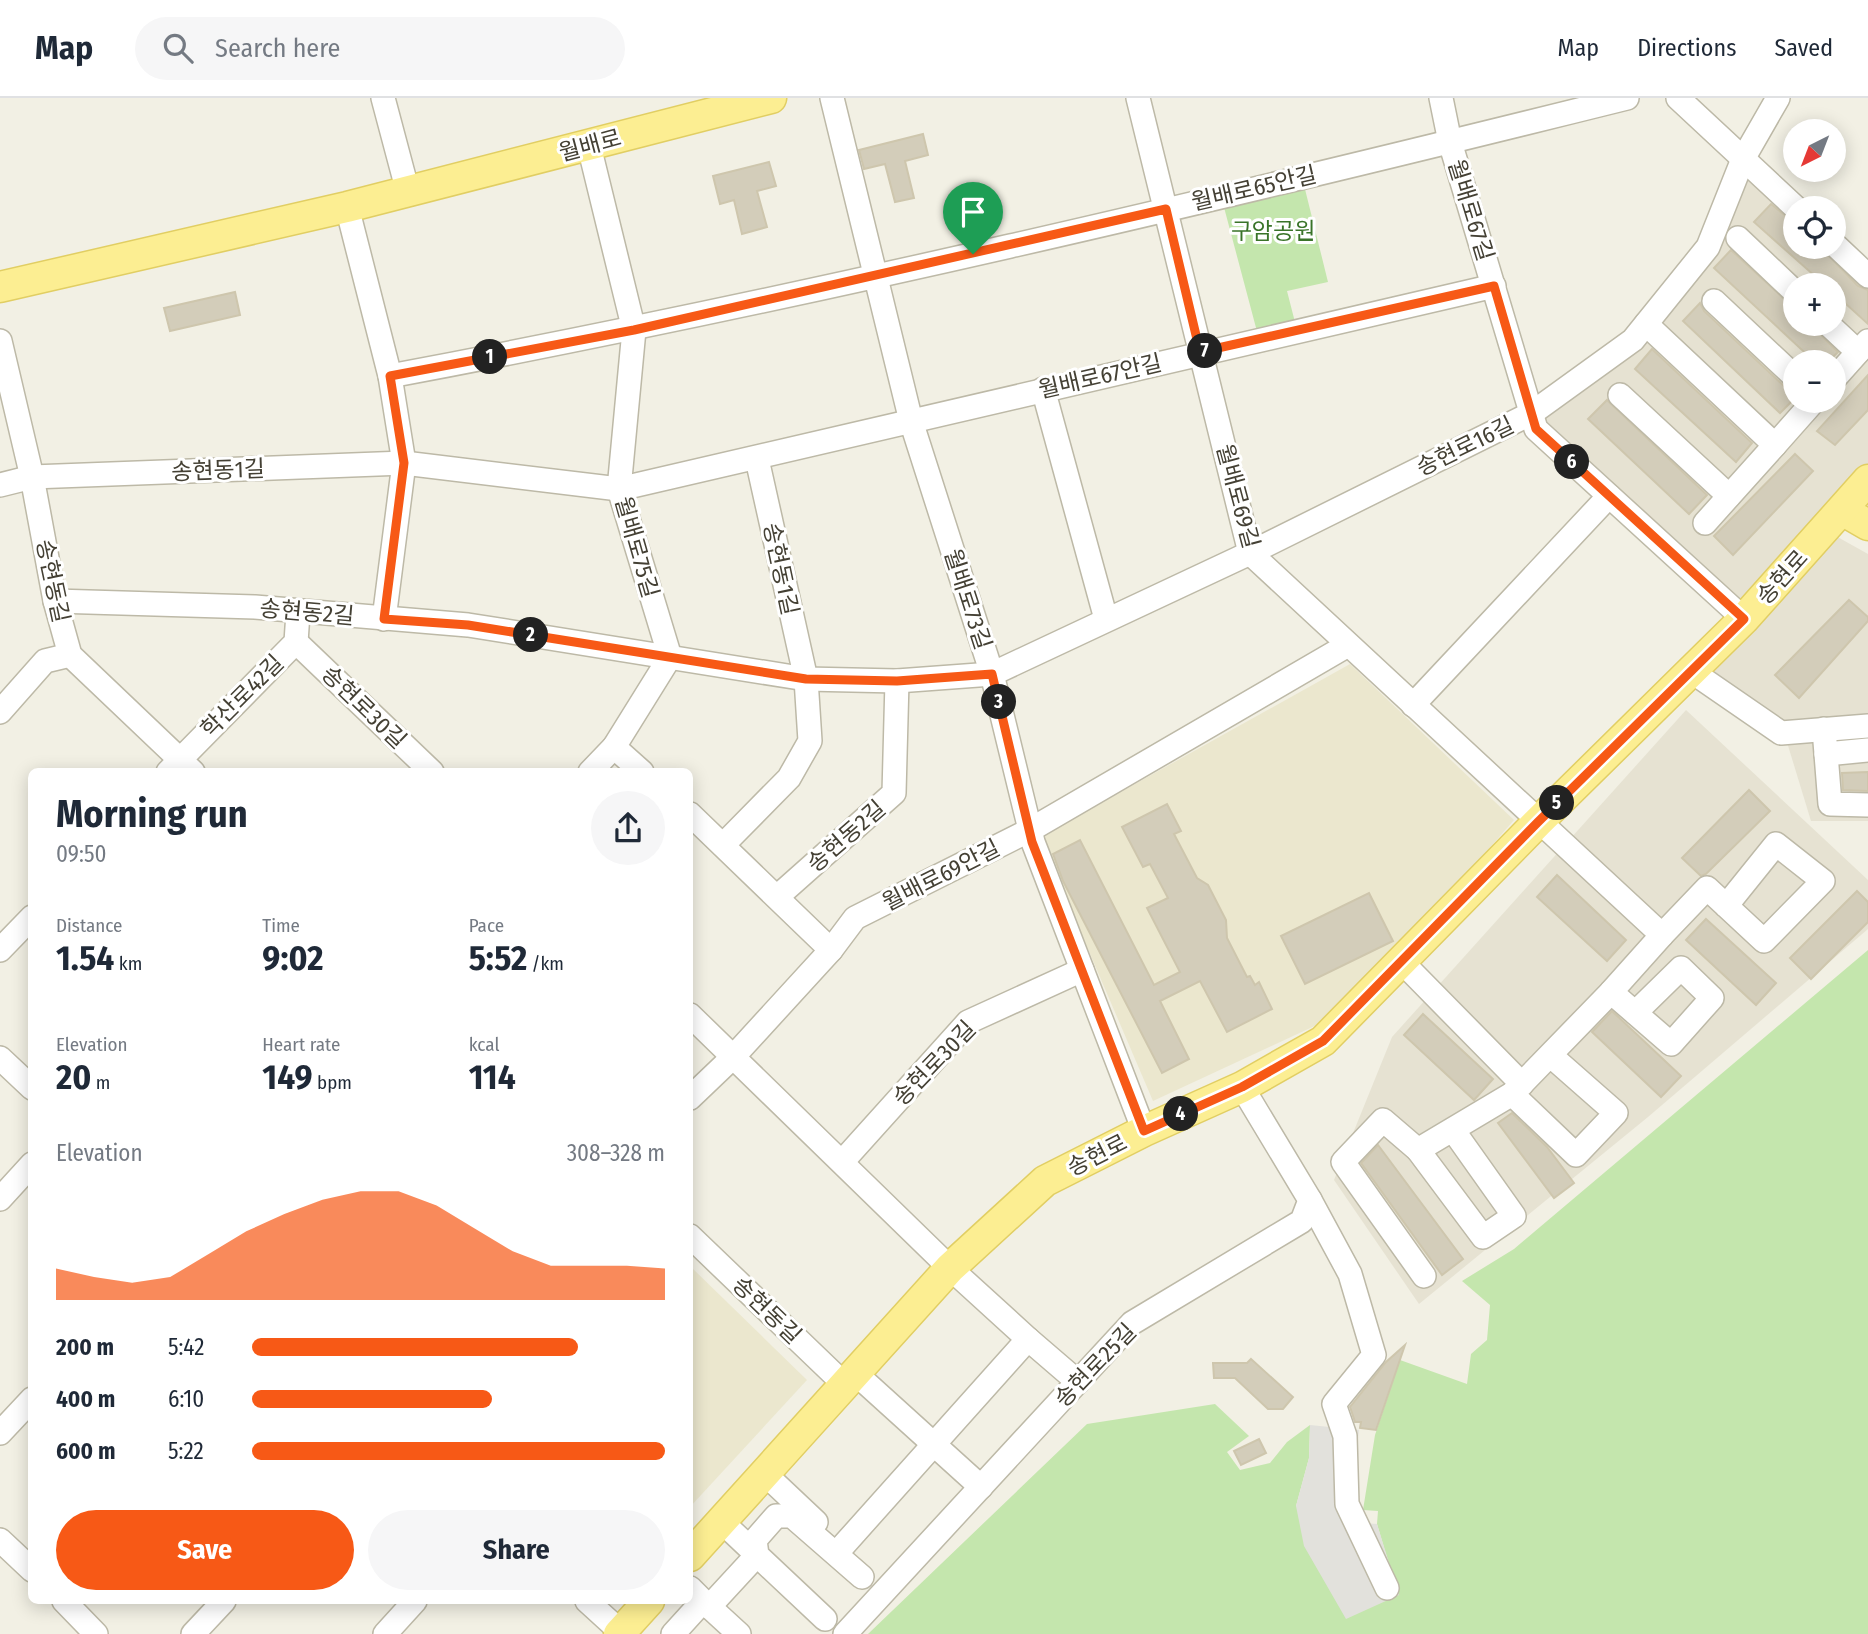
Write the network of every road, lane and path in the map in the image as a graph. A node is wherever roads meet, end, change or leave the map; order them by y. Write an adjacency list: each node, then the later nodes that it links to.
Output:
1 (383, 98): 13 (street)
2 (771, 98): 9 (main road, 월배로)
3 (832, 98): 20 (street, 월배로73길)
4 (1138, 98): 16 (street, 월배로69길)
5 (1441, 98): 10 (street, 월배로67길)
6 (1627, 98): 10 (street, 월배로65안길)
7 (1678, 98): 12 (street)
8 (1778, 98): 12 (street, 송현로16길)
9 (693, 107): 11 (main road, 월배로)
10 (1450, 142): 16 (street, 월배로65안길); 22 (street, 월배로67길)
11 (589, 146): 13 (main road, 월배로); 26 (street, 월배로75길)
12 (1743, 159): 14 (street); 25 (street, 송현로16길)
13 (408, 192): 15 (main road, 월배로)
14 (1783, 196)
15 (347, 207): 23 (main road, 월배로); 33 (street)
16 (1166, 209): 20 (street, 월배로65안길); 30 (street, 월배로69길)
17 (1738, 238): 21 (street)
18 (1846, 254): 19 (street)
19 (1866, 270)
20 (876, 276): 26 (street, 월배로65안길); 38 (street, 월배로73길)
21 (1783, 281)
22 (1494, 286): 30 (street, 월배로67안길); 37 (street, 월배로67길)
23 (0, 287)
24 (1714, 301): 32 (street)
25 (1646, 324): 37 (street, 송현로16길); 39 (street)
26 (634, 330): 33 (street); 45 (street, 월배로75길)
27 (1846, 335): 29 (street)
28 (0, 341): 42 (street, 송현동길)
29 (1863, 346): 31 (street)
30 (1200, 352): 34 (street, 월배로67안길); 51 (street, 월배로69길)
31 (1846, 365)
32 (1783, 366)
33 (390, 376): 41 (street)
34 (1042, 389): 38 (street, 월배로67안길); 56 (street)
35 (1619, 395): 47 (street)
36 (1803, 413): 39 (street)
37 (1532, 414): 46 (street, 월배로67길); 51 (street, 송현로16길)
38 (911, 421): 40 (street, 송현동1길); 62 (street, 월배로73길)
39 (1775, 445): 47 (street)
40 (757, 459): 45 (street, 송현동1길); 63 (street, 송현동1길)
41 (404, 463): 42 (street, 송현동1길); 45 (street, 송현동1길); 54 (street)
42 (32, 477): 44 (street, 송현동1길); 52 (street, 송현동길)
43 (1868, 480): 48 (main road, 송현로)
44 (0, 485)
45 (619, 489): 60 (street, 월배로75길)
46 (1609, 496): 55 (street, 월배로67길); 65 (street)
47 (1728, 496): 49 (street)
48 (1842, 510): 50 (main road); 55 (main road, 송현로)
49 (1705, 523)
50 (1868, 525)
51 (1250, 553): 56 (street, 송현로16길); 58 (street, 월배로69길)
52 (55, 601): 53 (street, 송현동2길); 59 (street, 송현동길)
53 (298, 613): 54 (street, 송현동2길); 57 (street, 학산로42길)
54 (384, 619): 60 (street, 송현동2길)
55 (1744, 619): 61 (main road, 송현로)
56 (1106, 620): 62 (street, 송현로16길)
57 (296, 642): 72 (street, 학산로42길); 73 (street, 송현로30길)
58 (1348, 645): 65 (street, 월배로69길); 79 (street, 월배로69안길)
59 (70, 655): 66 (street); 72 (street, 송현동길)
60 (670, 657): 63 (street, 송현동2길); 69 (street)
61 (1691, 671): 68 (street); 78 (main road, 송현로)
62 (992, 674): 64 (street, 송현동2길); 79 (street, 월배로73길)
63 (806, 679): 64 (street, 송현동2길); 80 (street)
64 (897, 681): 81 (street, 송현동2길)
65 (1413, 705): 78 (street, 월배로69길)
66 (0, 712)
67 (1868, 726): 68 (street)
68 (1824, 729): 71 (street)
69 (614, 747): 74 (street); 75 (street)
70 (1868, 751): 71 (street)
71 (1826, 754): 76 (street)
72 (180, 767)
73 (428, 768)
74 (594, 768)
75 (638, 768)
76 (1868, 805)
77 (693, 817): 80 (street)
78 (1538, 822): 84 (street, 월배로69길); 87 (main road, 송현로)
79 (1030, 830): 86 (street, 월배로69안길); 88 (street, 월배로73길)
80 (723, 845): 81 (street)
81 (777, 897): 86 (street)
82 (1726, 906): 84 (street)
83 (28, 921): 85 (street)
84 (1662, 935): 89 (street)
85 (0, 950)
86 (831, 950): 93 (street, 월배로69안길)
87 (1402, 962): 96 (main road, 송현로); 97 (street)
88 (1083, 970): 100 (street, 월배로73길); 102 (street, 송현로30길)
89 (1611, 992): 90 (street); 92 (street)
90 (1635, 1013)
91 (693, 1018): 93 (street)
92 (1550, 1055): 97 (street); 97 (street)
93 (734, 1056): 98 (street, 월배로69안길); 102 (street)
94 (0, 1058): 95 (street)
95 (28, 1084)
96 (1242, 1087): 100 (main road, 송현로); 105 (street)
97 (1517, 1089): 99 (street)
98 (693, 1095)
99 (1452, 1130): 101 (street); 101 (street)
100 (1144, 1131): 107 (main road, 송현로)
101 (1418, 1150): 108 (street)
102 (842, 1162): 107 (street)
103 (28, 1168): 104 (street)
104 (0, 1199)
105 (1310, 1200): 111 (street, 송현로25길); 125 (street)
106 (693, 1239): 110 (street, 송현동길)
107 (950, 1268): 109 (street); 110 (main road, 송현로)
108 (1424, 1276)
109 (1028, 1339): 111 (street); 114 (street)
110 (850, 1378): 114 (street, 송현동길); 115 (main road, 송현로)
111 (1078, 1382): 116 (street, 송현로25길)
112 (28, 1403): 113 (street)
113 (0, 1433)
114 (934, 1445): 116 (street, 송현동길); 119 (street)
115 (764, 1473): 117 (main road, 송현로); 119 (street)
116 (981, 1487): 124 (street, 송현로25길)
117 (721, 1521): 120 (main road, 송현로); 121 (street)
118 (0, 1540): 122 (street)
119 (842, 1547): 124 (street)
120 (693, 1553)
121 (757, 1555): 123 (street); 126 (street); 132 (street)
122 (28, 1566)
123 (862, 1577)
124 (887, 1588): 139 (street, 송현로25길)
125 (1387, 1588)
126 (700, 1599): 137 (street); 138 (street)
127 (67, 1604): 134 (street)
128 (220, 1604): 135 (street)
129 (412, 1604): 136 (street)
130 (590, 1604): 133 (street)
131 (646, 1604): 133 (main road)
132 (825, 1619)
133 (620, 1633)
134 (96, 1634)
135 (193, 1634)
136 (385, 1634)
137 (673, 1634)
138 (739, 1634)
139 (845, 1634)

